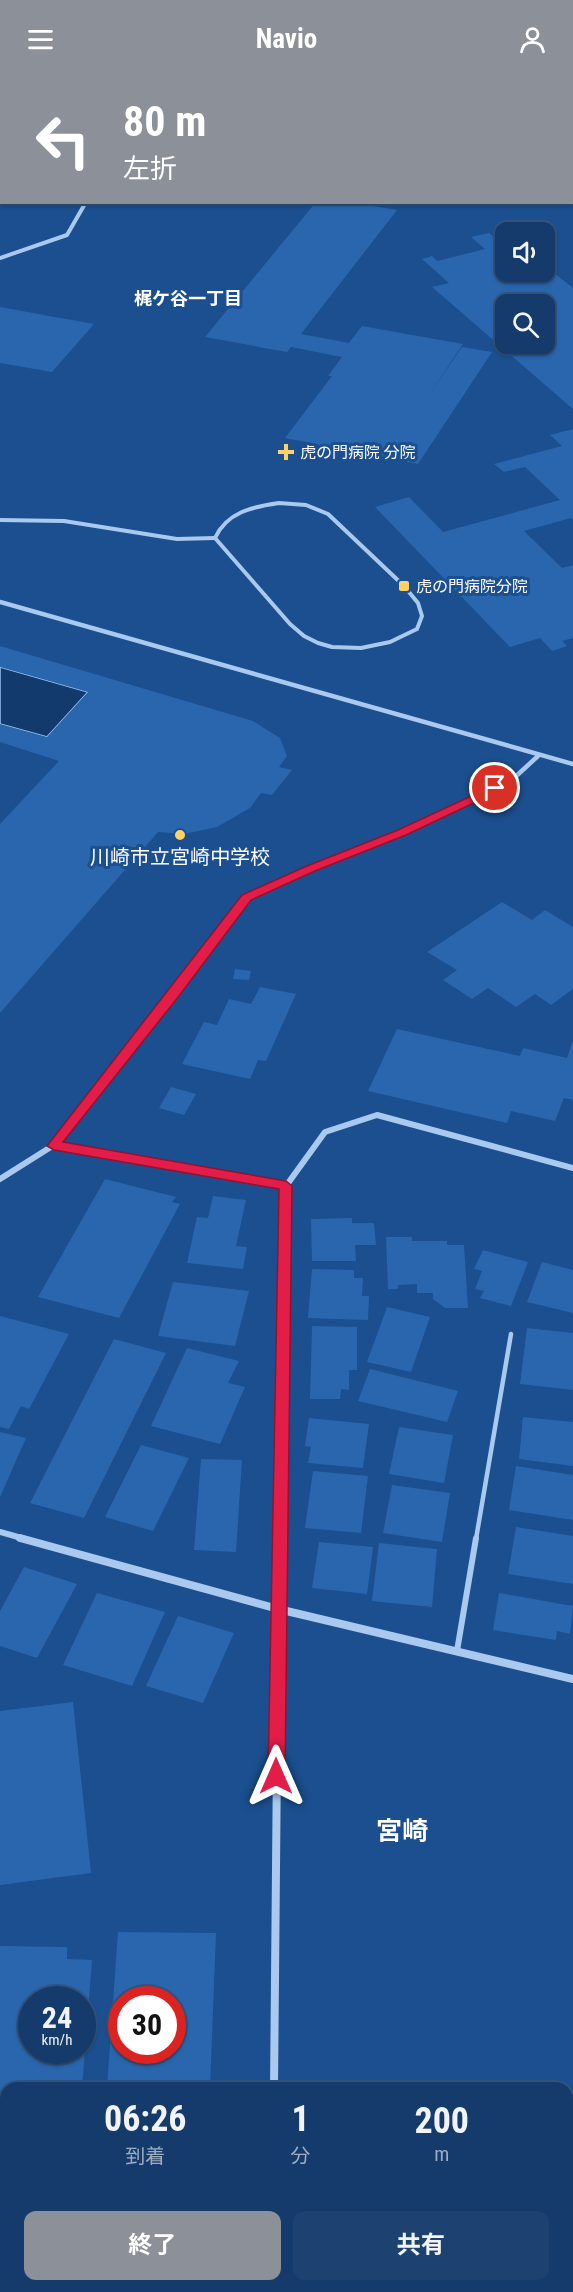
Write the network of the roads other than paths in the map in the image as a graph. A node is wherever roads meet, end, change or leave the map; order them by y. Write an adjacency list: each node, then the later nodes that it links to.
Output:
1 (85, 204): 2 (street)
2 (0, 258)
3 (0, 520): 4 (lane)
4 (214, 538): 4 (lane)
5 (0, 602): 6 (street)
6 (538, 756): 7 (street); 8 (street)
7 (573, 764)
8 (54, 1146): 10 (street); 11 (lane)
9 (573, 1168): 11 (street)
10 (0, 1179)
11 (286, 1186): 14 (street)
12 (511, 1334): 15 (lane)
13 (0, 1533): 14 (street)
14 (278, 1609): 15 (street); 17 (street)
15 (457, 1651): 16 (street)
16 (573, 1679)
17 (273, 2082)

